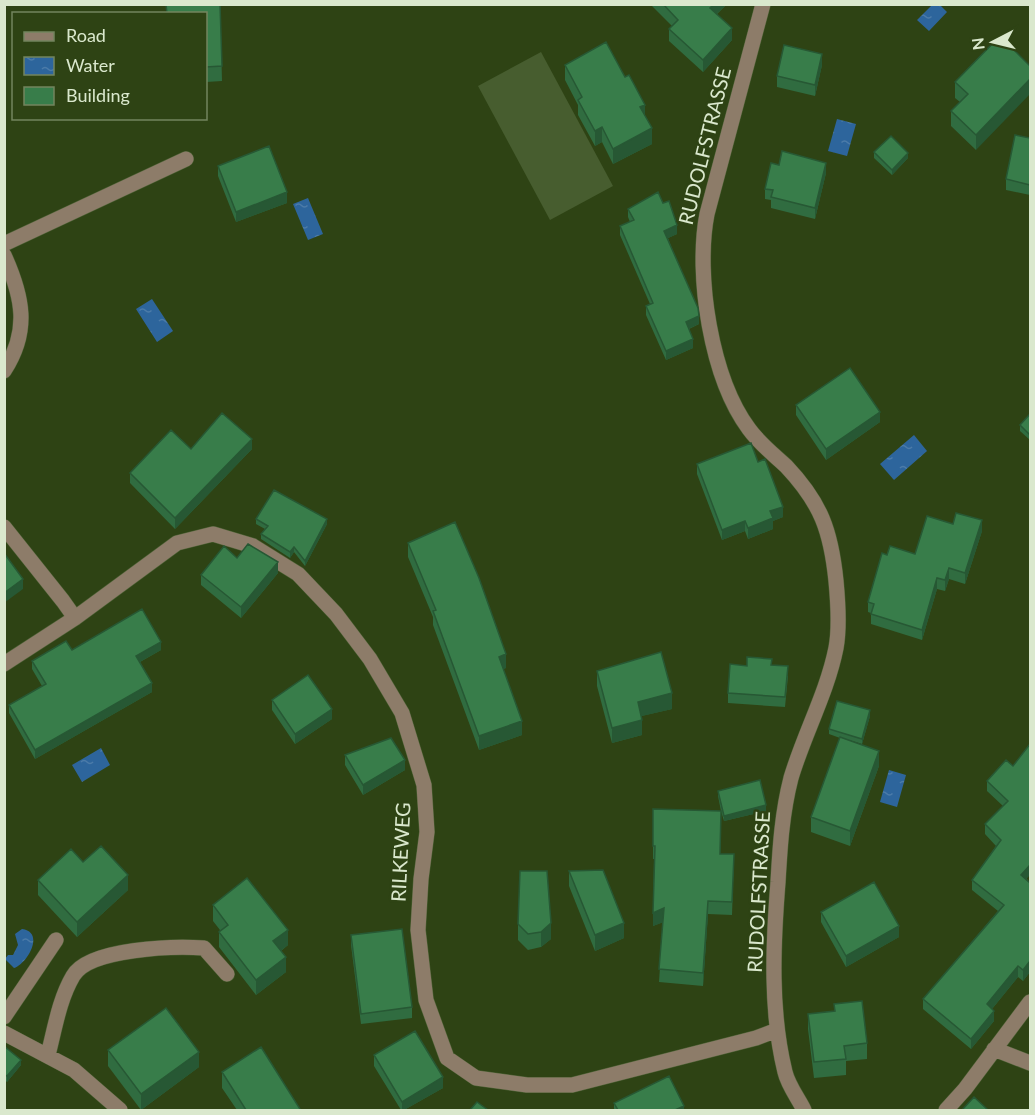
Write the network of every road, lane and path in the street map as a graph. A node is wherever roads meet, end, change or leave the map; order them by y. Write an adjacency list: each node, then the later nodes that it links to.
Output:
1 (763, 4): 13 (street, RUDOLFSTRASSE)
2 (186, 159): 3 (street)
3 (4, 244)
4 (4, 255): 5 (street)
5 (4, 371)
6 (4, 527): 7 (street)
7 (75, 618): 8 (street, RILKEWEG); 13 (street, RILKEWEG)
8 (4, 664)
9 (56, 940): 12 (street)
10 (227, 974): 16 (street)
11 (1030, 1002): 15 (street)
12 (4, 1017)
13 (777, 1030): 19 (street, RUDOLFSTRASSE)
14 (4, 1033): 16 (street)
15 (994, 1049): 17 (street); 20 (street)
16 (48, 1055): 18 (street)
17 (1030, 1064)
18 (120, 1110)
19 (804, 1110)
20 (946, 1110)

